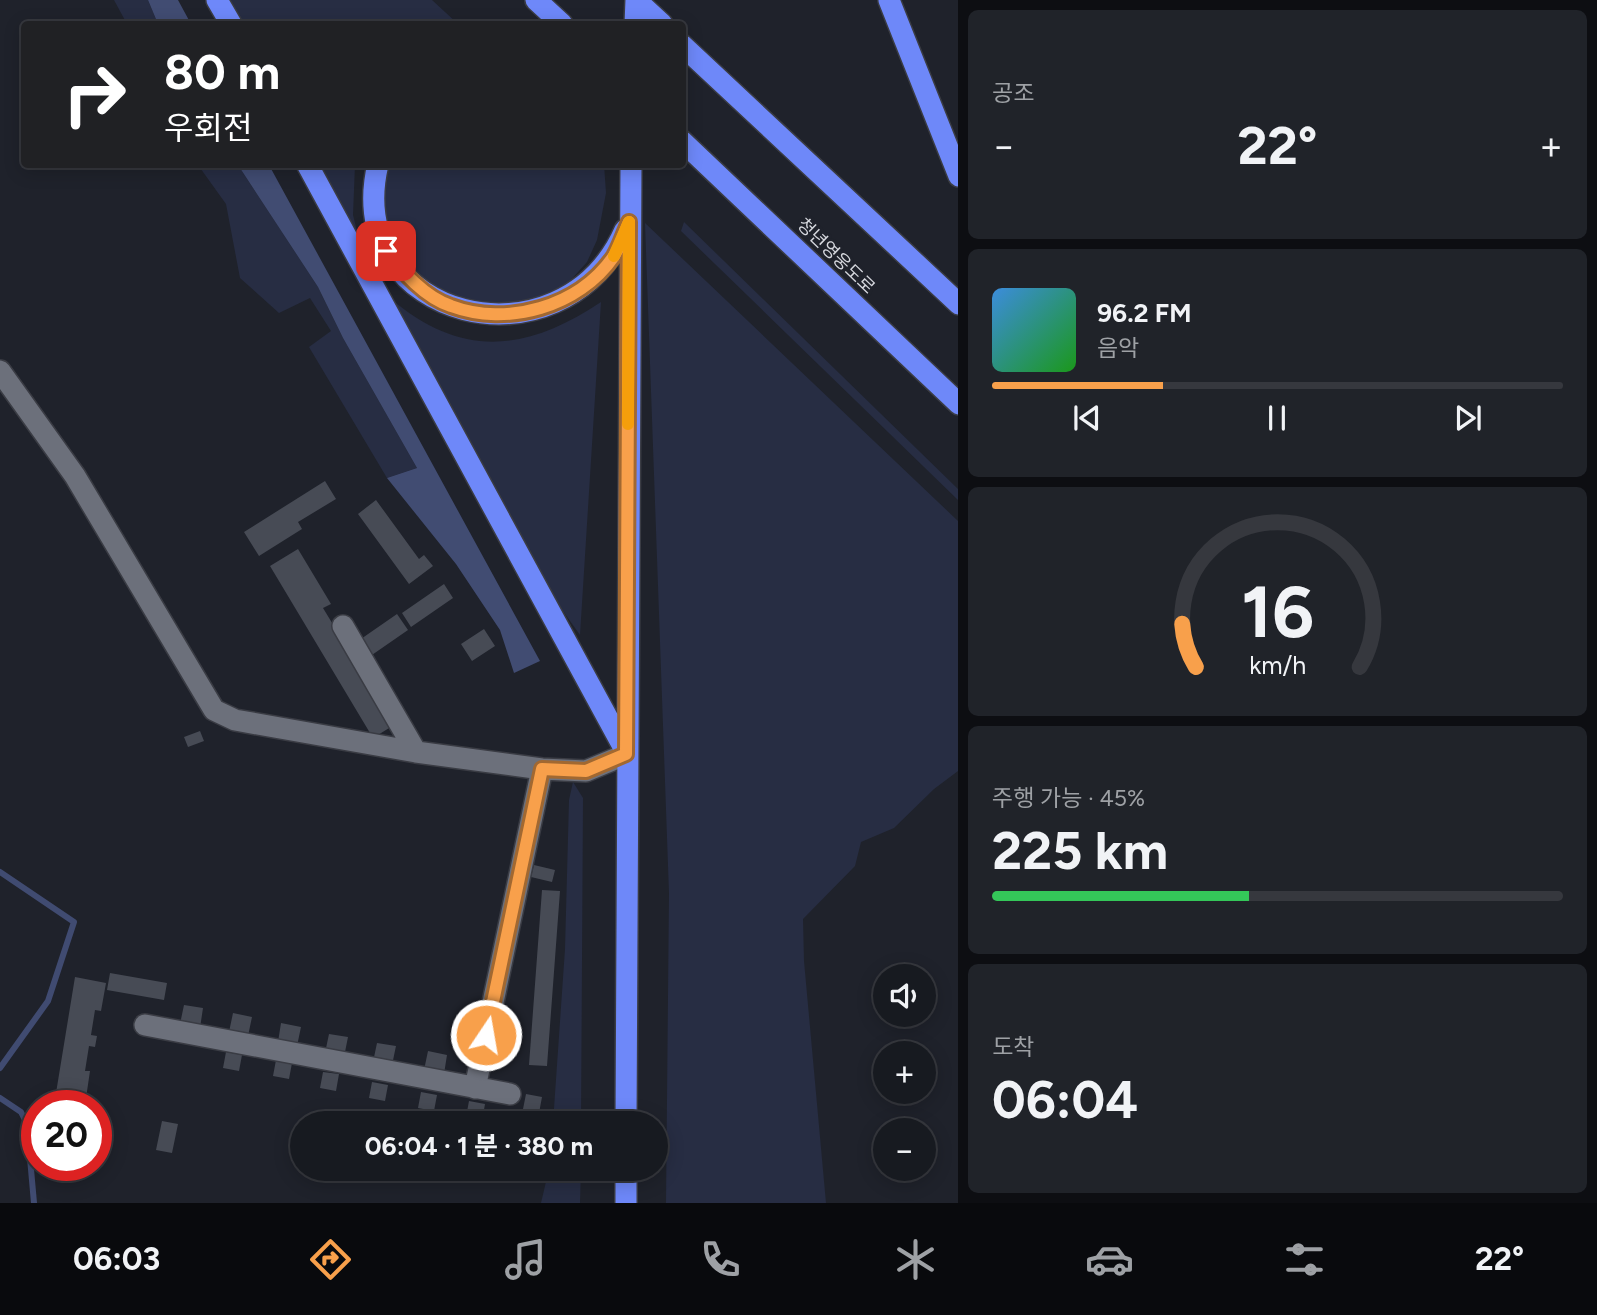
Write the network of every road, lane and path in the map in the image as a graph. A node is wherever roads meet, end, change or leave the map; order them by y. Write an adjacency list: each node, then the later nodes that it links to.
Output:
1 (218, 0): 5 (highway)
2 (536, 0): 6 (highway)
3 (636, 0): 7 (highway); 8 (highway)
4 (889, 0): 14 (highway)
5 (229, 21)
6 (559, 21)
7 (635, 21)
8 (659, 21)
9 (686, 48): 16 (highway)
10 (686, 144): 18 (highway, 청년영웅도로)
11 (309, 168): 21 (highway)
12 (377, 168): 15 (highway)
13 (631, 168): 15 (highway)
14 (958, 176)
15 (629, 222): 21 (highway)
16 (958, 304)
17 (0, 371): 20 (street)
18 (958, 404)
19 (342, 626): 20 (street)
20 (416, 752): 22 (street)
21 (626, 754): 22 (street); 26 (highway)
22 (542, 769): 24 (street)
23 (145, 1025): 24 (street)
24 (475, 1088): 25 (street)
25 (510, 1094)
26 (626, 1111)
27 (626, 1181): 28 (highway)
28 (626, 1203)

